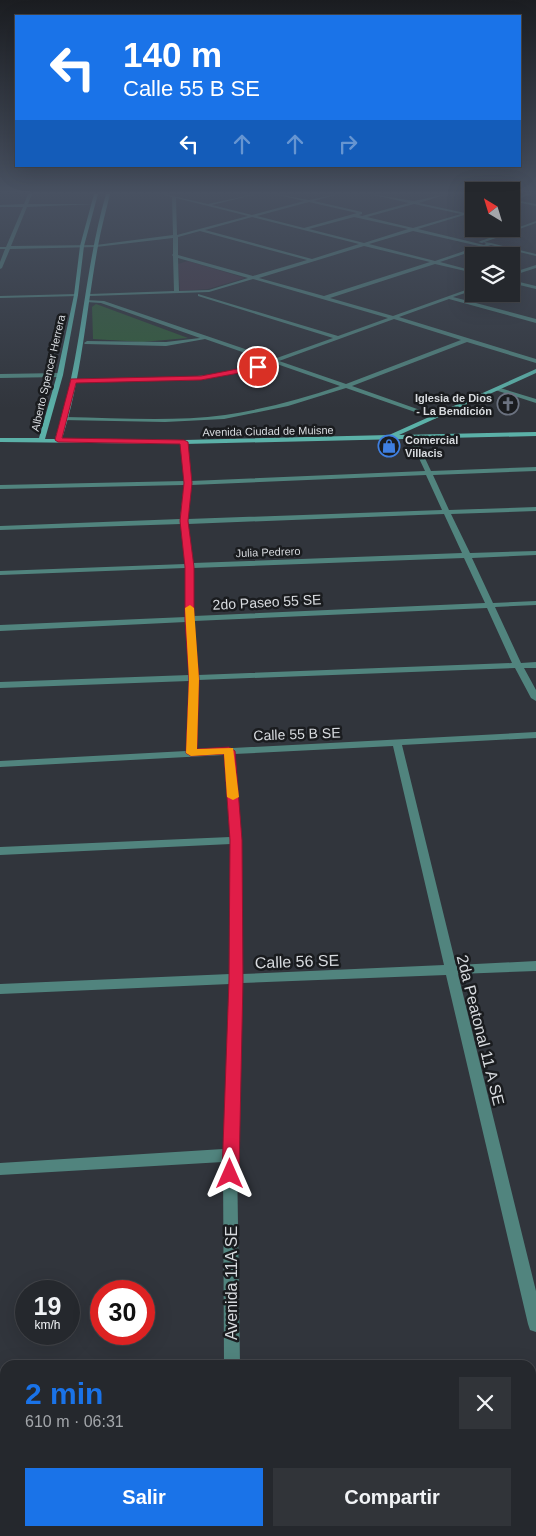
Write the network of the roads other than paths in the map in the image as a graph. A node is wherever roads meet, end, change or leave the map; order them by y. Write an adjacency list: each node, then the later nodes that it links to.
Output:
1 (80, 266): 18 (street, Alberto Spencer Herrera)
2 (94, 266): 17 (street, Alberto Spencer Herrera)
3 (175, 266): 15 (street)
4 (211, 266): 11 (street)
5 (294, 266): 11 (street)
6 (424, 266): 21 (street)
7 (450, 266): 9 (street)
8 (536, 266): 10 (street)
9 (465, 270)
10 (520, 272)
11 (253, 278): 16 (street); 21 (street)
12 (520, 284): 13 (street)
13 (536, 288)
14 (465, 291): 20 (street)
15 (177, 293): 16 (street); 17 (street)
16 (194, 293): 26 (street)
17 (90, 294): 22 (street, Alberto Spencer Herrera)
18 (76, 295): 19 (street); 33 (street, Alberto Spencer Herrera)
19 (0, 297)
20 (447, 297): 23 (street); 24 (street)
21 (323, 298): 23 (street)
22 (88, 301): 25 (street); 34 (street, Alberto Spencer Herrera)
23 (392, 317): 26 (street); 27 (street)
24 (536, 321)
25 (203, 338): 28 (street); 30 (street)
26 (339, 338): 30 (street)
27 (466, 340): 29 (street); 35 (street)
28 (87, 342)
29 (536, 361)
30 (275, 362): 34 (street); 35 (street)
31 (536, 371): 36 (street)
32 (0, 376): 33 (street)
33 (60, 376): 42 (street, Alberto Spencer Herrera)
34 (73, 381): 39 (street, Alberto Spencer Herrera)
35 (346, 387): 38 (street); 39 (street)
36 (496, 389): 37 (street); 38 (street)
37 (536, 401)
38 (435, 417): 43 (street)
39 (65, 419): 45 (street, Alberto Spencer Herrera)
40 (536, 434): 41 (street, Avenida Ciudad de Muisne)
41 (412, 437): 43 (street, Avenida Ciudad de Muisne); 48 (street)
42 (42, 439): 44 (street, Avenida Ciudad de Muisne); 45 (street, Avenida Ciudad de Muisne)
43 (387, 439): 46 (street, Avenida Ciudad de Muisne)
44 (0, 440)
45 (58, 440): 46 (street, Avenida Ciudad de Muisne)
46 (184, 442): 49 (street)
47 (536, 470): 48 (street)
48 (429, 474): 49 (street); 52 (street)
49 (188, 483): 50 (street); 53 (street)
50 (0, 487)
51 (536, 509): 52 (street)
52 (447, 512): 53 (street); 56 (street)
53 (184, 521): 54 (street); 57 (street)
54 (0, 528)
55 (536, 552): 56 (street, Julia Pedrero)
56 (466, 555): 57 (street, Julia Pedrero); 60 (street)
57 (189, 567): 58 (street, Julia Pedrero); 61 (street)
58 (0, 573)
59 (536, 603): 60 (street, 2do Paseo 55 SE)
60 (490, 605): 61 (street, 2do Paseo 55 SE); 64 (street)
61 (190, 620): 62 (street, 2do Paseo 55 SE); 65 (street)
62 (0, 628)
63 (536, 665): 64 (street)
64 (518, 666): 65 (street); 67 (street)
65 (194, 679): 66 (street); 71 (street)
66 (0, 685)
67 (536, 698)
68 (536, 736): 69 (street, Calle 55 B SE)
69 (397, 744): 70 (street, Calle 55 B SE); 76 (street, 2da Peatonal 11 A SE)
70 (229, 751): 71 (street, Calle 55 B SE); 73 (street, Avenida 11A SE)
71 (191, 753): 72 (street, Calle 55 B SE)
72 (0, 764)
73 (236, 840): 74 (street); 77 (street, Avenida 11A SE)
74 (0, 851)
75 (536, 966): 76 (street, Calle 56 SE)
76 (450, 971): 77 (street, Calle 56 SE); 81 (street, 2da Peatonal 11 A SE)
77 (236, 980): 78 (street, Calle 56 SE); 79 (street, Avenida 11A SE)
78 (0, 989)
79 (230, 1155): 80 (street); 82 (street, Avenida 11A SE)
80 (0, 1169)
81 (536, 1324)
82 (232, 1360)

